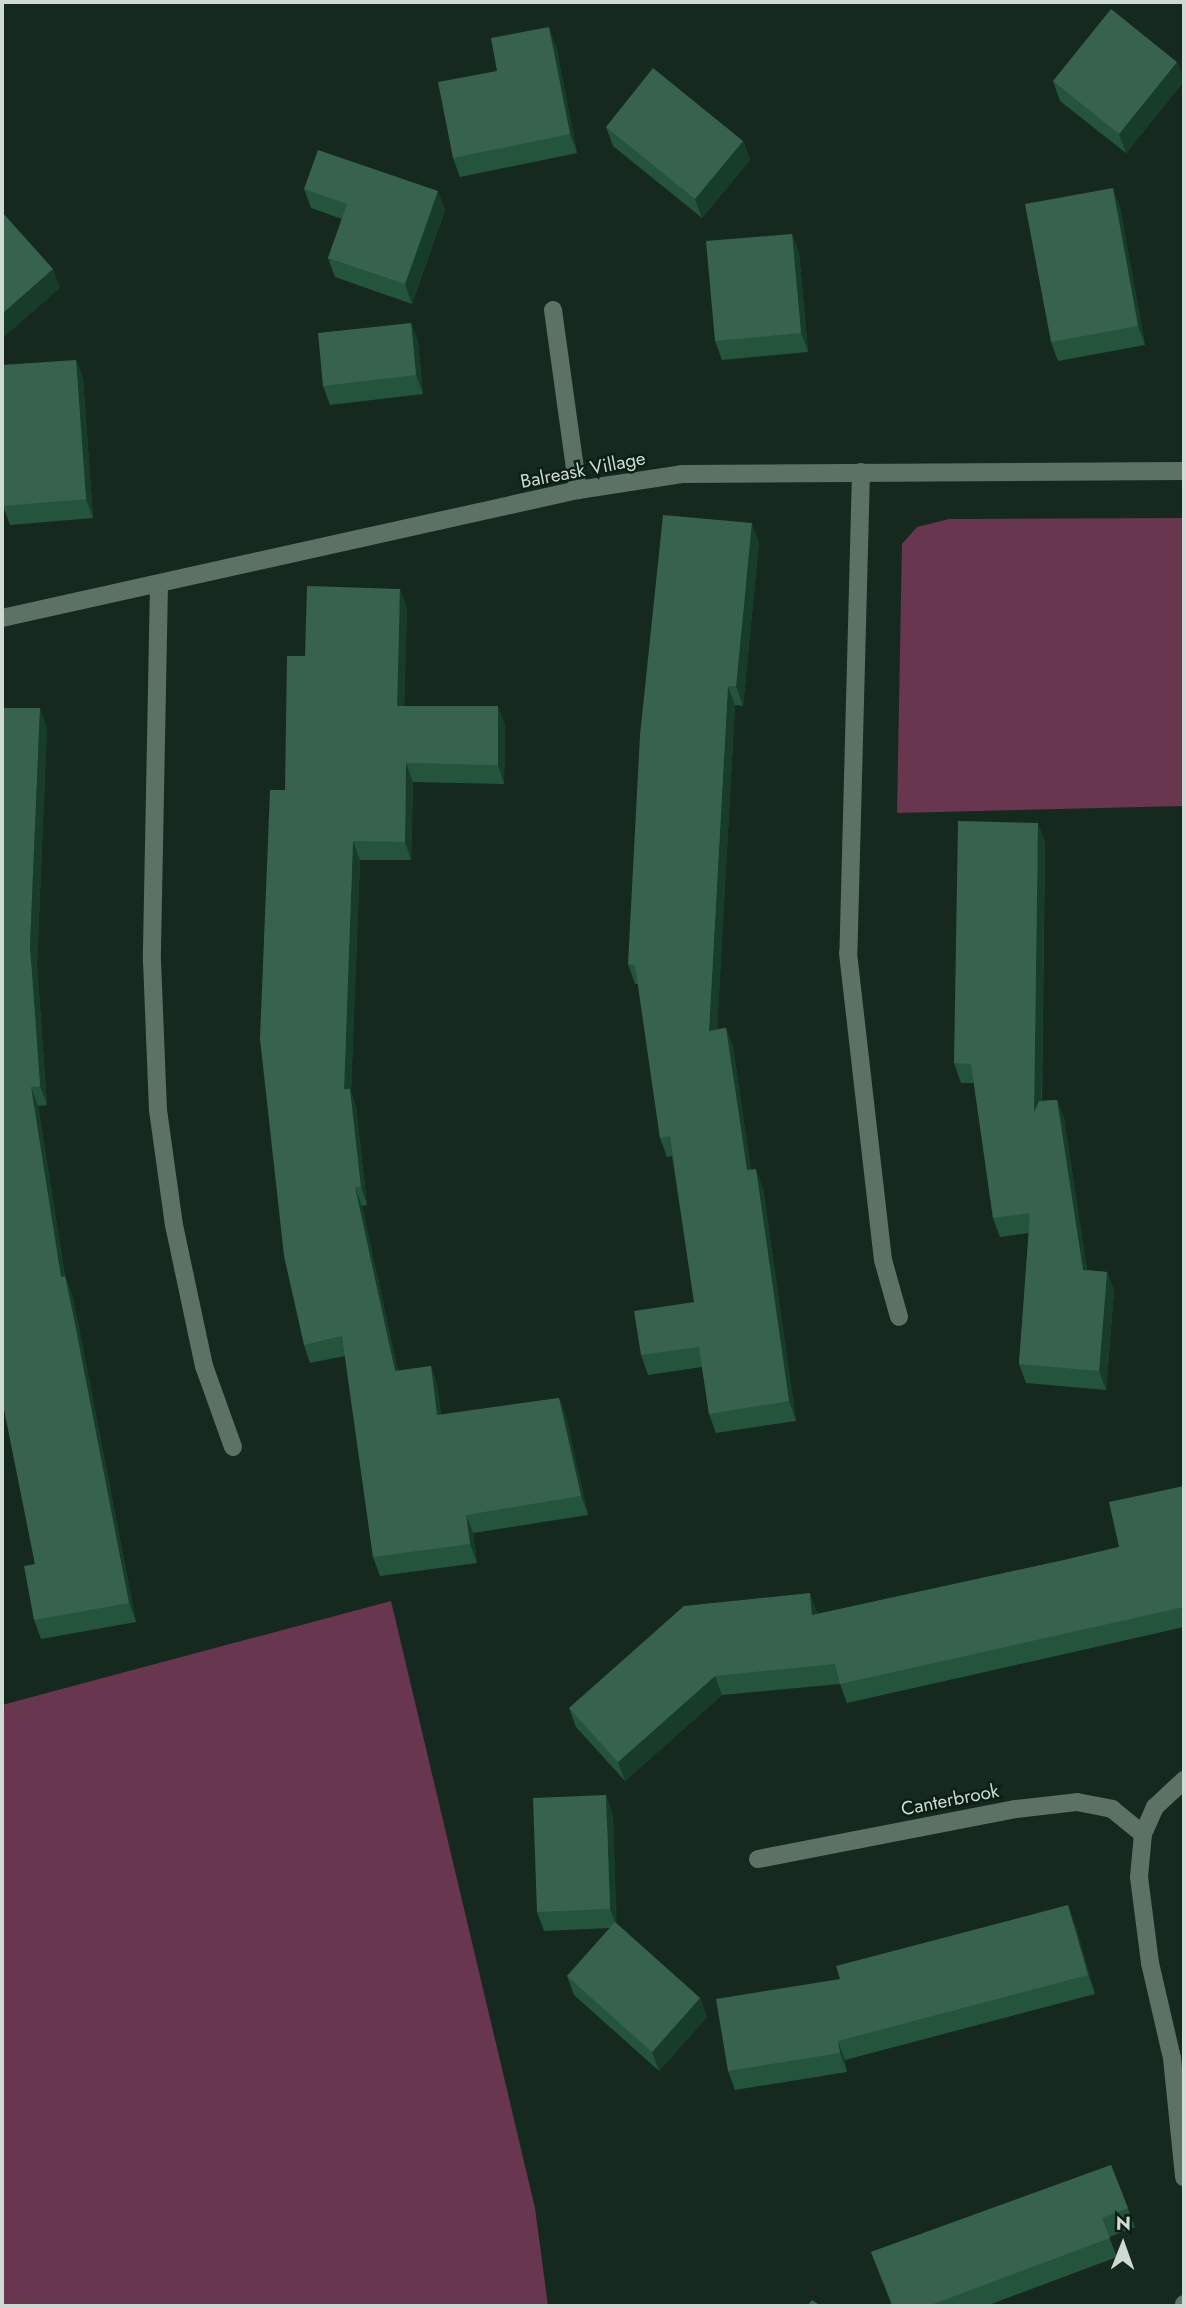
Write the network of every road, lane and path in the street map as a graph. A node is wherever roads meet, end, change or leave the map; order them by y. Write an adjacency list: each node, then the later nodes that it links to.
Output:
1 (553, 310): 4 (street)
2 (1184, 471): 3 (street, Balreask Village)
3 (861, 472): 4 (street, Balreask Village); 7 (street)
4 (578, 490): 5 (street, Balreask Village)
5 (159, 584): 6 (street, Balreask Village); 8 (street)
6 (2, 618)
7 (899, 1317)
8 (233, 1447)
9 (1184, 1780): 10 (street)
10 (1143, 1834): 11 (street, Canterbrook); 12 (street)
11 (758, 1859)
12 (1184, 2177)

